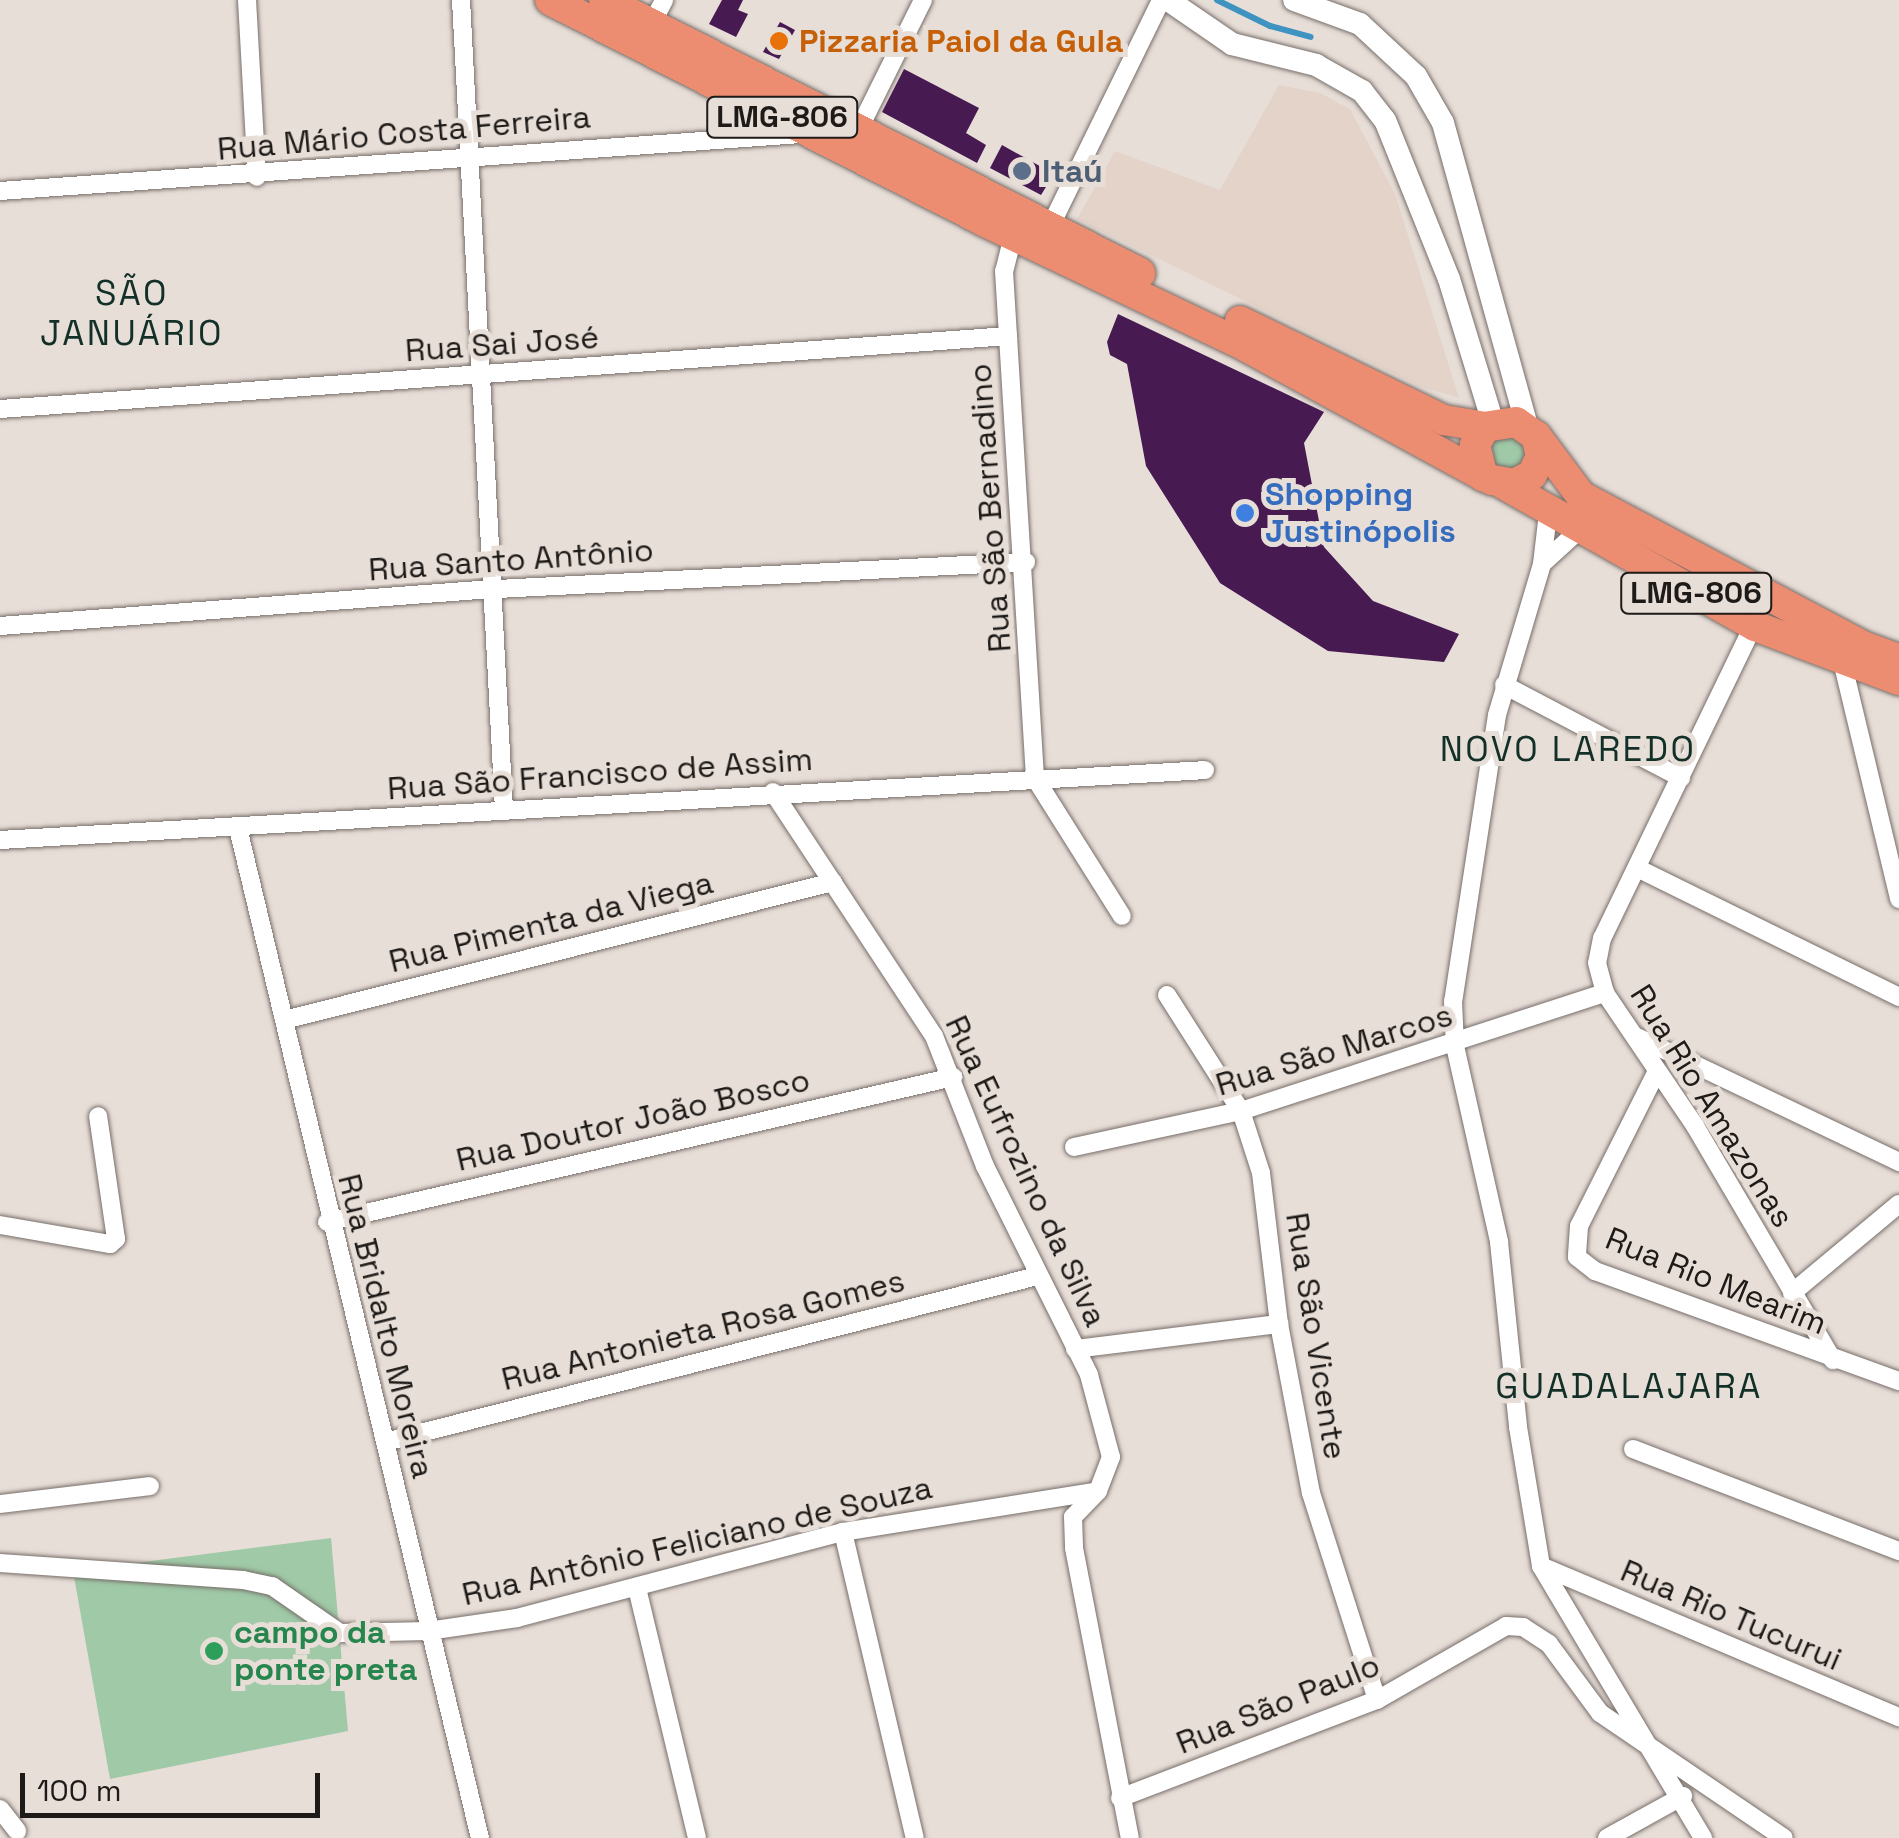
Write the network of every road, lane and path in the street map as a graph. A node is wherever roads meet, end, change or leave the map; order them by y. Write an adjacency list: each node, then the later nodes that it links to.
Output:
1 (247, 0): 12 (street)
2 (461, 0): 11 (street)
3 (550, 0): 10 (highway, LMG-806)
4 (604, 0): 8 (highway, LMG-806)
5 (922, 0): 9 (street)
6 (1164, 0): 14 (street); 19 (street)
7 (1294, 0): 20 (street)
8 (658, 12): 9 (highway, LMG-806)
9 (859, 129): 14 (highway, LMG-806)
10 (814, 133): 11 (street, Rua Mário Costa Ferreira); 15 (highway, LMG-806)
11 (468, 156): 12 (street, Rua Mário Costa Ferreira); 17 (street)
12 (257, 177): 13 (street, Rua Mário Costa Ferreira)
13 (0, 190)
14 (1049, 229): 19 (highway, LMG-806)
15 (1013, 236): 16 (street, Rua São Bernadino); 21 (highway, LMG-806)
16 (1008, 336): 17 (street, Rua Sai José); 24 (street, Rua São Bernadino)
17 (483, 376): 18 (street, Rua Sai José); 26 (street)
18 (0, 409)
19 (1489, 425): 20 (highway, LMG-806); 21 (highway)
20 (1532, 431): 21 (highway); 27 (highway, LMG-806)
21 (1493, 480): 22 (highway, LMG-806)
22 (1548, 513): 23 (highway, LMG-806); 25 (street)
23 (1580, 529): 25 (street); 29 (highway, LMG-806)
24 (1026, 562): 26 (street, Rua Santo Antônio); 35 (street, Rua São Bernadino)
25 (1542, 564): 33 (street)
26 (497, 588): 28 (street, Rua Santo Antônio); 38 (street)
27 (1764, 596): 29 (street, Rua Rio Amazonas); 30 (highway, LMG-806)
28 (0, 626)
29 (1754, 626): 31 (highway, LMG-806); 36 (street, Rua Rio Amazonas)
30 (1899, 659)
31 (1842, 661): 32 (highway, LMG-806); 43 (street)
32 (1899, 680)
33 (1504, 685): 36 (street); 50 (street)
34 (1204, 770): 35 (street, Rua São Francisco de Assim)
35 (1035, 778): 37 (street, Rua São Francisco de Assim); 44 (street)
36 (1682, 778): 41 (street, Rua Rio Amazonas)
37 (774, 792): 38 (street, Rua São Francisco de Assim); 42 (street, Rua Eufrozino da Silva)
38 (504, 811): 39 (street, Rua São Francisco de Assim)
39 (238, 828): 40 (street, Rua São Francisco de Assim); 48 (street, Rua Bridalto Moreira)
40 (0, 840)
41 (1637, 868): 45 (street, Rua Rio Amazonas); 47 (street)
42 (833, 882): 48 (street, Rua Pimenta da Viega); 52 (street, Rua Eufrozino da Silva)
43 (1899, 899)
44 (1122, 916)
45 (1605, 993): 49 (street, Rua Rio Amazonas); 50 (street, Rua São Marcos)
46 (1167, 995): 53 (street, Rua São Vicente)
47 (1899, 997)
48 (284, 1020): 58 (street, Rua Bridalto Moreira)
49 (1634, 1036): 51 (street, Rua Rio Amazonas); 56 (street)
50 (1456, 1046): 53 (street, Rua São Marcos); 74 (street)
51 (1656, 1073): 61 (street, Rua Rio Amazonas); 64 (street, Rua Rio Mearim)
52 (953, 1077): 58 (street, Rua Doutor João Bosco); 60 (street, Rua Eufrozino da Silva)
53 (1241, 1111): 55 (street, Rua São Marcos); 62 (street, Rua São Vicente)
54 (98, 1116): 59 (street)
55 (1074, 1147)
56 (1899, 1162)
57 (1899, 1204): 61 (street)
58 (328, 1222): 66 (street, Rua Bridalto Moreira)
59 (0, 1225)
60 (1037, 1276): 63 (street, Rua Eufrozino da Silva); 66 (street, Rua Antonieta Rosa Gomes)
61 (1792, 1293): 64 (street, Rua Rio Amazonas)
62 (1280, 1324): 63 (street); 77 (street, Rua São Vicente)
63 (1075, 1349): 69 (street, Rua Eufrozino da Silva)
64 (1833, 1360): 65 (street)
65 (1899, 1382)
66 (384, 1442): 76 (street, Rua Bridalto Moreira)
67 (1633, 1449): 72 (street)
68 (150, 1486): 70 (street)
69 (1098, 1491): 71 (street, Rua Antônio Feliciano de Souza); 81 (street)
70 (0, 1504)
71 (844, 1532): 75 (street, Rua Antônio Feliciano de Souza); 86 (street)
72 (1899, 1551)
73 (0, 1563): 76 (street, Rua Antônio Feliciano de Souza)
74 (1541, 1566): 78 (street, Rua Rio Tucurui); 79 (street)
75 (637, 1588): 76 (street, Rua Antônio Feliciano de Souza); 85 (street)
76 (428, 1630): 84 (street, Rua Bridalto Moreira)
77 (1377, 1700): 79 (street, Rua São Paulo); 81 (street, Rua São Paulo)
78 (1899, 1716)
79 (1650, 1745): 80 (street); 90 (street)
80 (1683, 1796): 88 (street); 89 (street)
81 (1120, 1798): 87 (street)
82 (0, 1809): 83 (street)
83 (17, 1831)
84 (480, 1838)
85 (697, 1838)
86 (915, 1838)
87 (1130, 1838)
88 (1607, 1838)
89 (1703, 1838)
90 (1784, 1838)

